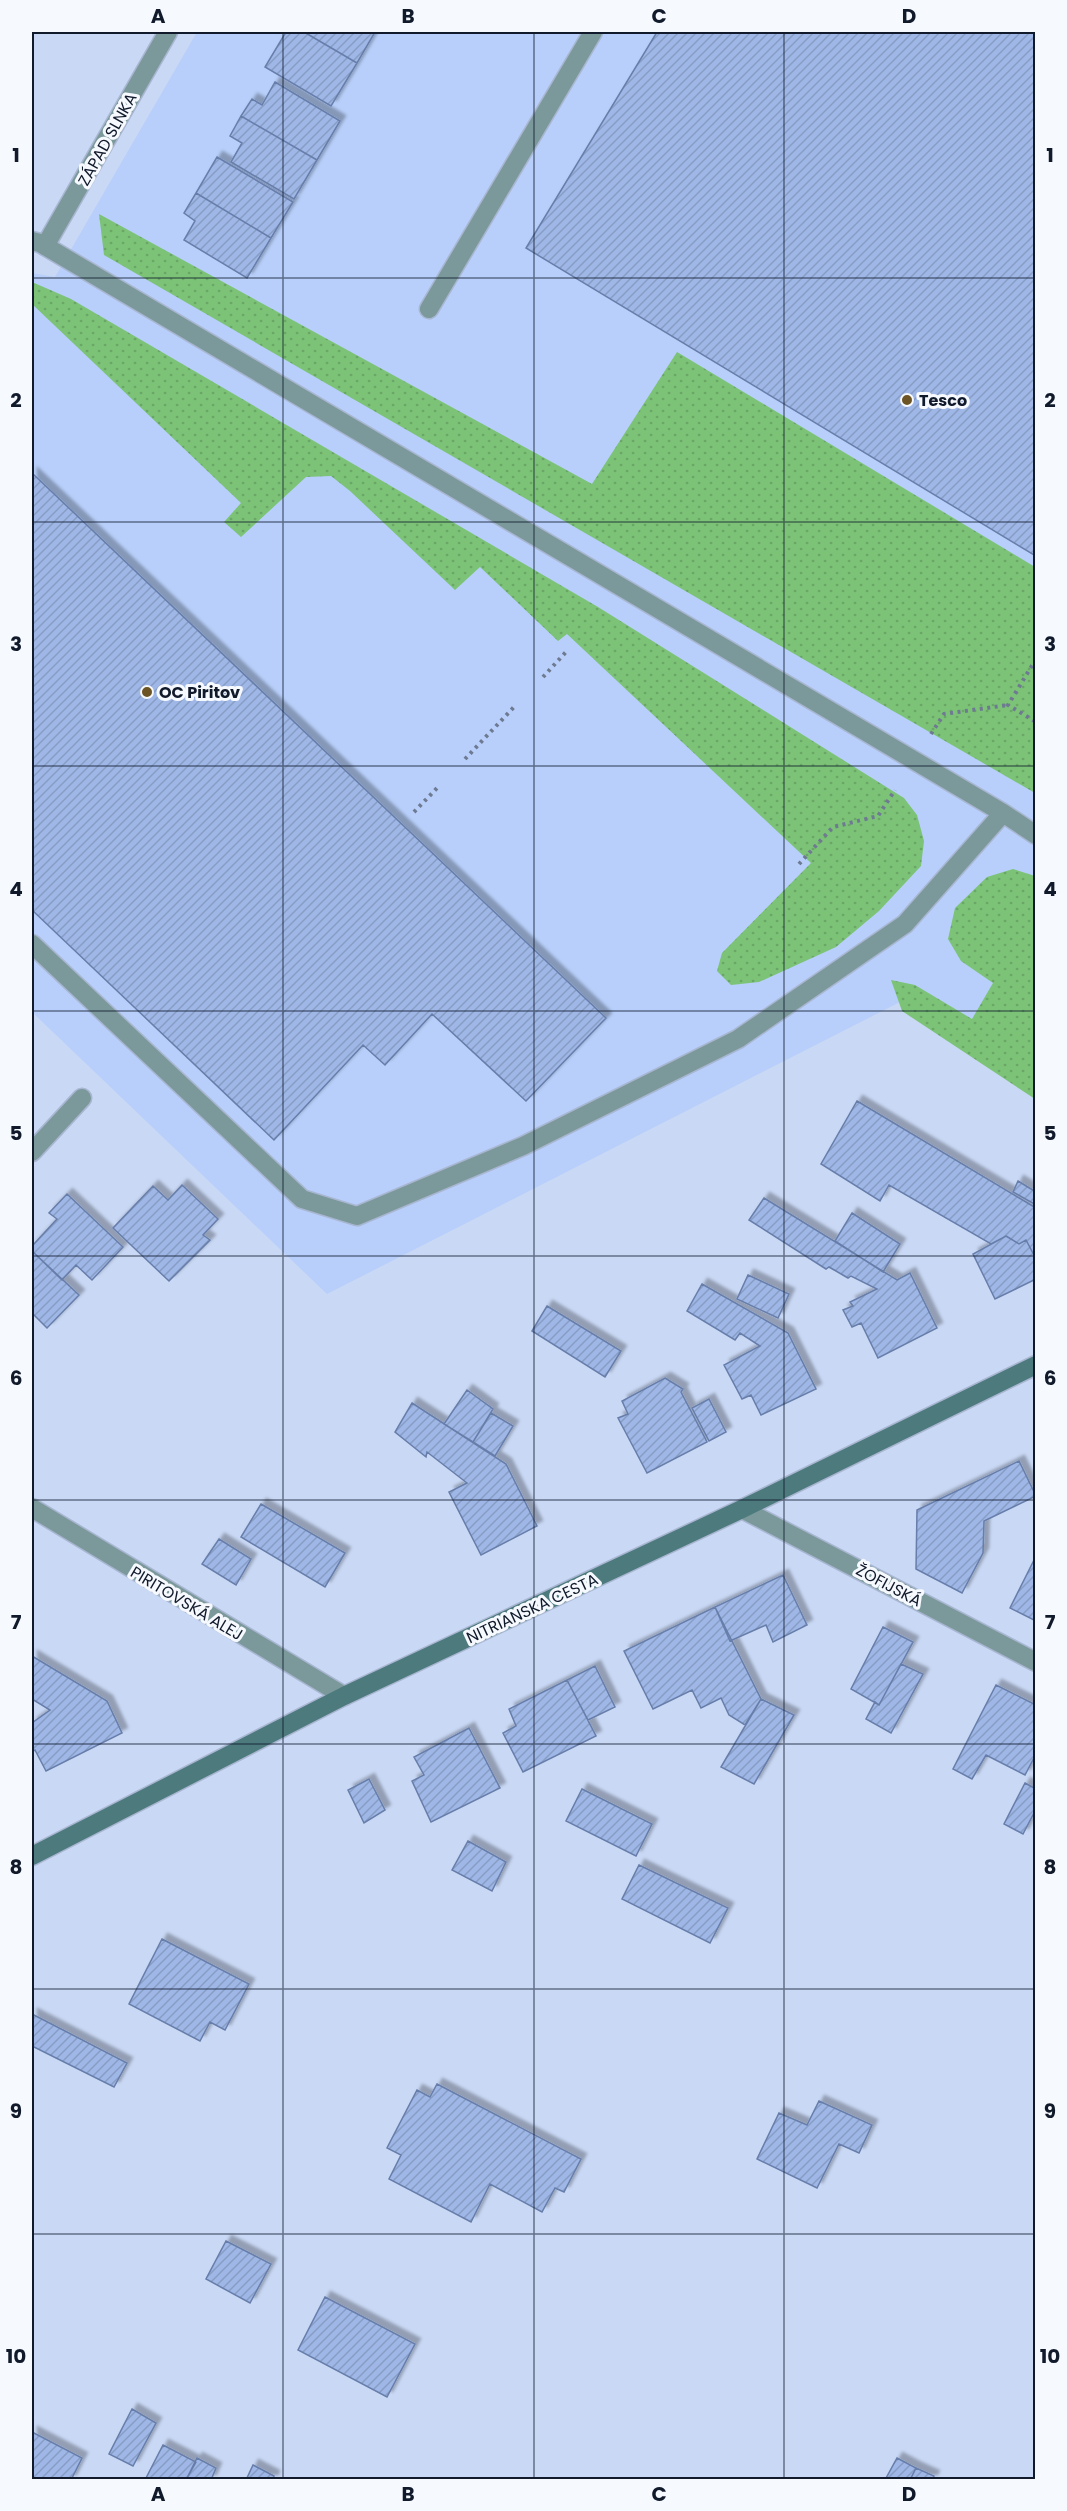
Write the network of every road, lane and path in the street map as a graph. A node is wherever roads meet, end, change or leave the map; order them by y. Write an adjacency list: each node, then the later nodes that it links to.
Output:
1 (168, 32): 3 (street, ZÁPAD SLNKA)
2 (593, 32): 4 (street)
3 (38, 244): 16 (street)
4 (429, 309)
5 (566, 652): 7 (path)
6 (1035, 659): 8 (path)
7 (543, 677)
8 (1008, 705): 10 (path); 11 (path)
9 (514, 707): 12 (path)
10 (1035, 722)
11 (931, 734)
12 (465, 759)
13 (438, 787): 15 (path)
14 (895, 790): 18 (path)
15 (414, 812)
16 (1003, 813): 17 (street); 19 (street)
17 (1035, 835)
18 (799, 864)
19 (32, 944)
20 (82, 1098): 21 (street)
21 (32, 1152)
22 (1035, 1365): 24 (main road, NITRIANSKA CESTA)
23 (32, 1508): 26 (street, PIRITOVSKÁ ALEJ)
24 (742, 1509): 25 (street, ŽOFIJSKÁ); 26 (main road, NITRIANSKA CESTA)
25 (1035, 1662)
26 (344, 1696): 27 (main road, NITRIANSKA CESTA)
27 (32, 1856)

